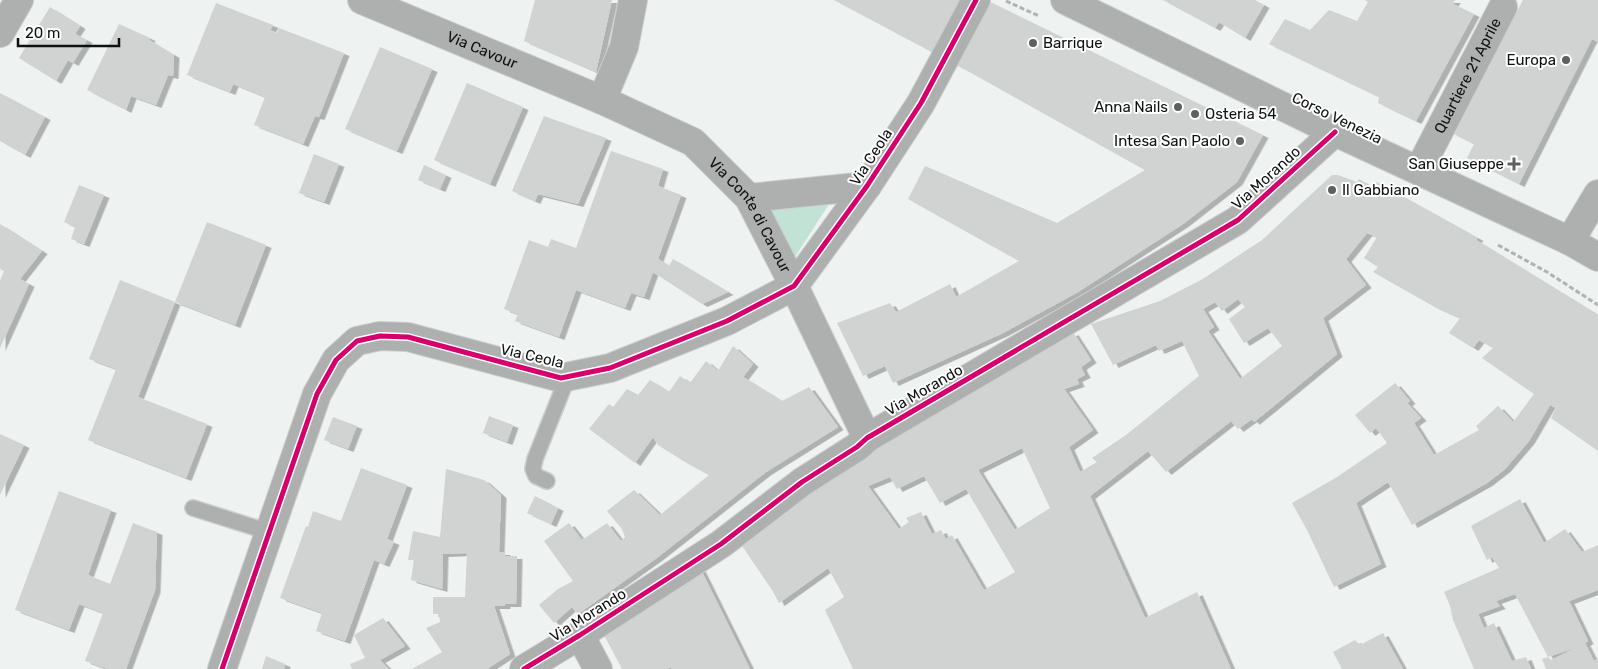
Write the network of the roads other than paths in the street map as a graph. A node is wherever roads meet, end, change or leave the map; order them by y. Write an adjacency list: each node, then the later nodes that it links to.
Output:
1 (19, 0): 7 (street)
2 (362, 0): 8 (street, Via Cavour)
3 (633, 0): 8 (street)
4 (976, 0): 11 (street, Via Ceola)
5 (1065, 0): 9 (street, Corso Venezia)
6 (1503, 7): 10 (street, Quartiere 21 Aprile)
7 (0, 33)
8 (602, 100): 13 (street, Via Conte di Cavour)
9 (1335, 132): 10 (street, Corso Venezia); 18 (street, Via Morando)
10 (1419, 170): 14 (street, Corso Venezia)
11 (868, 186): 13 (street, Via Ceola); 16 (street, Via Ceola)
12 (1598, 194): 14 (street)
13 (749, 198): 16 (street, Via Conte di Cavour)
14 (1570, 241): 15 (street, Corso Venezia)
15 (1598, 258)
16 (794, 286): 17 (street, Via Ceola); 18 (street, Via Conte di Cavour)
17 (568, 376): 19 (lane); 21 (street, Via Ceola)
18 (866, 438): 22 (street, Via Morando)
19 (548, 481)
20 (193, 508): 21 (lane)
21 (269, 532): 23 (street, Via Ceola)
22 (580, 636): 24 (street, Via Morando); 25 (street)
23 (222, 669)
24 (524, 669)
25 (598, 669)

